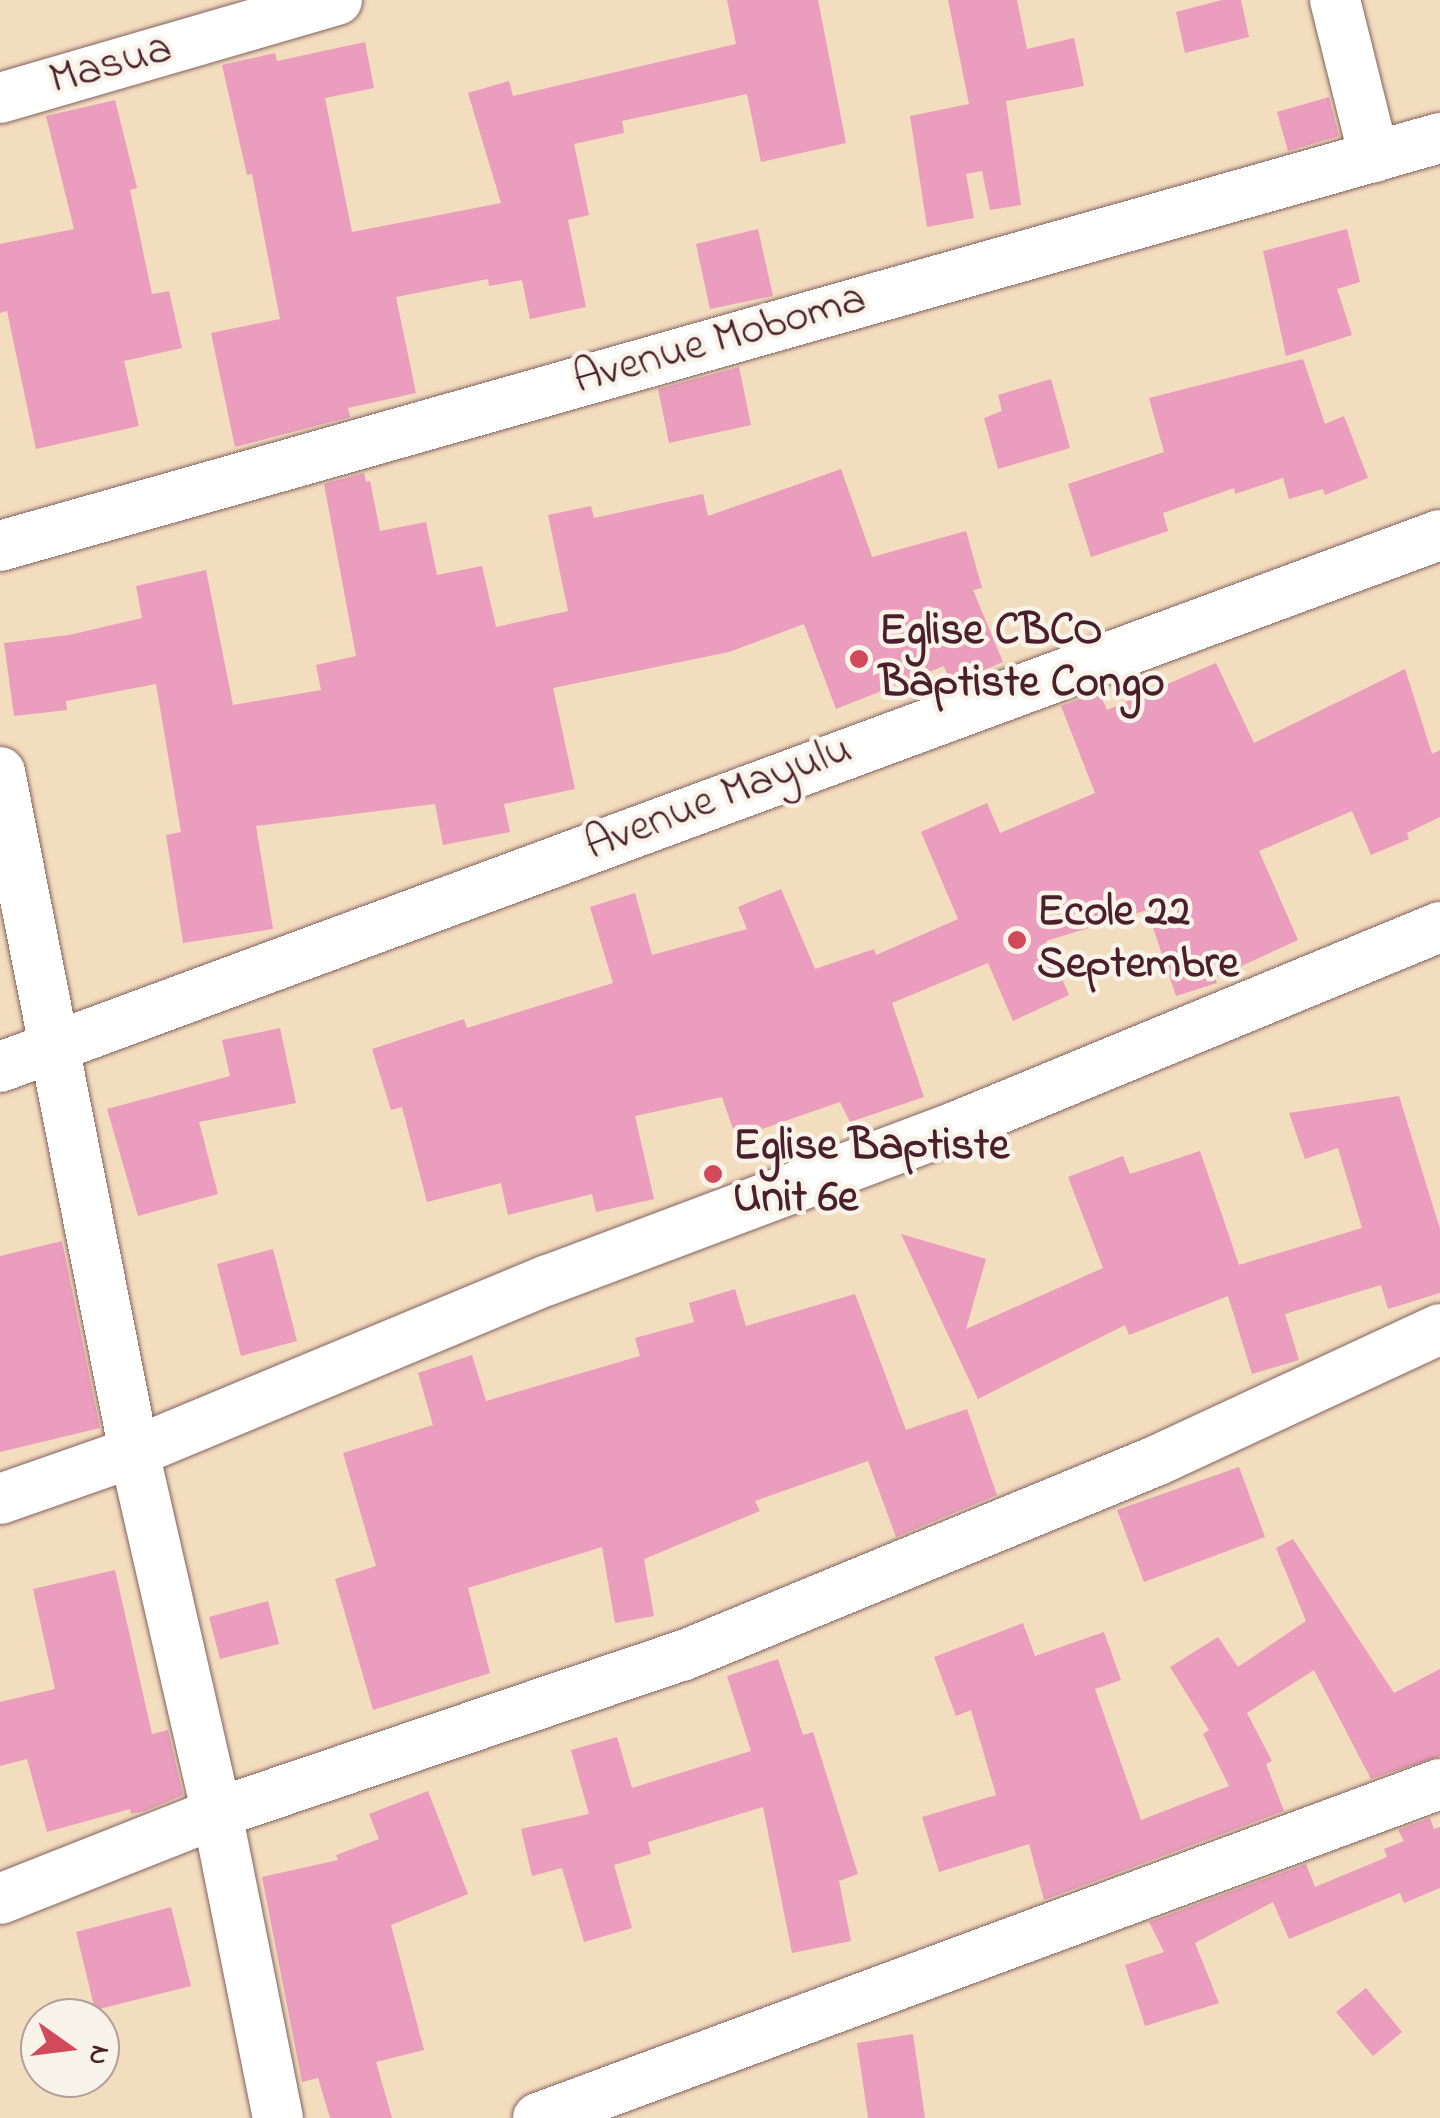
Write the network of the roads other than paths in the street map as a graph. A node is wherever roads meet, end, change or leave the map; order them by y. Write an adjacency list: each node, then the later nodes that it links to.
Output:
1 (338, 0): 3 (street, Masua)
2 (1335, 0): 5 (street)
3 (0, 98)
4 (1440, 138): 5 (street, Avenue Moboma)
5 (1374, 157): 7 (street, Avenue Moboma)
6 (1440, 535): 10 (street, Avenue Mayulu)
7 (0, 546)
8 (0, 772): 10 (street)
9 (1440, 926): 13 (street)
10 (53, 1049): 11 (street, Avenue Mayulu); 13 (street)
11 (0, 1067)
12 (1440, 1330): 16 (street)
13 (134, 1452): 14 (street); 16 (street)
14 (0, 1499)
15 (1440, 1784): 19 (street)
16 (217, 1813): 17 (street); 18 (street)
17 (0, 1899)
18 (278, 2118)
19 (538, 2118)

